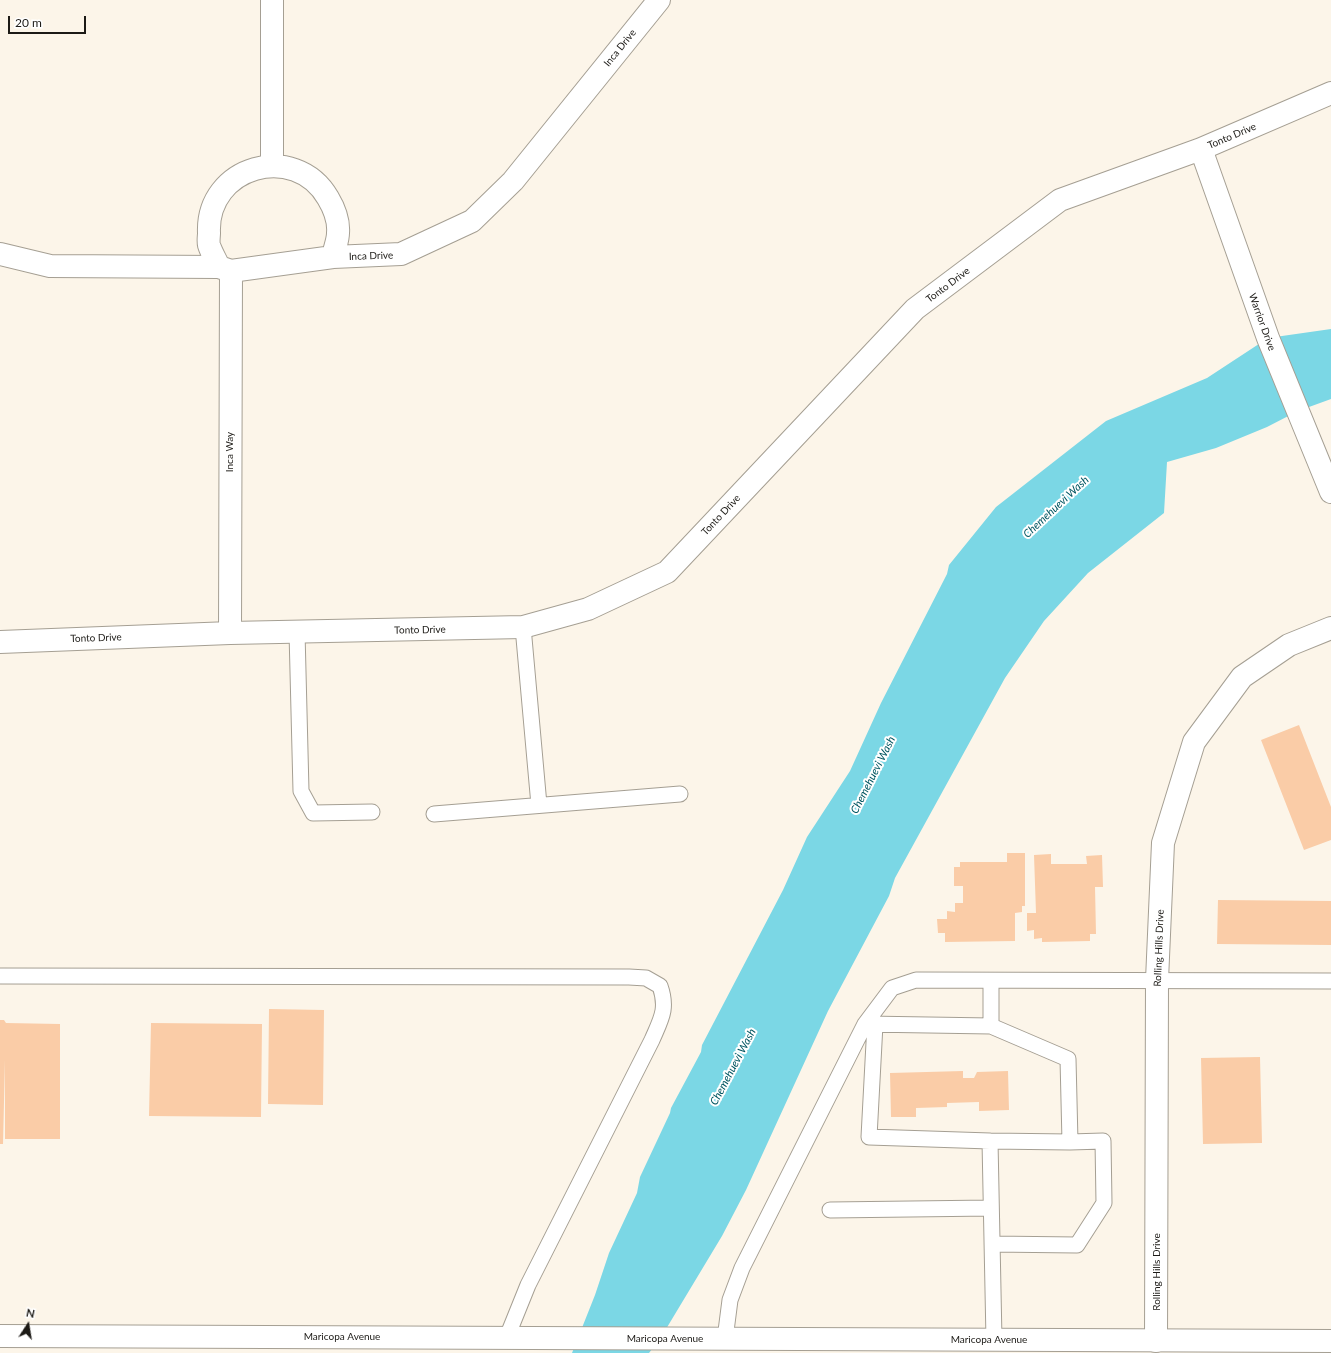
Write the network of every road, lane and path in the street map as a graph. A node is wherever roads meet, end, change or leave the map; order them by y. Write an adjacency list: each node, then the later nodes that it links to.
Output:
1 (272, 0): 5 (street)
2 (659, 0): 7 (street, Inca Drive)
3 (1331, 93): 4 (street, Tonto Drive)
4 (1201, 149): 9 (street, Warrior Drive); 10 (street, Tonto Drive)
5 (272, 166): 7 (street); 8 (street)
6 (0, 254): 8 (street, Inca Drive)
7 (333, 257): 8 (street, Inca Drive)
8 (225, 269): 13 (street, Inca Way)
9 (1331, 492)
10 (523, 627): 12 (street, Tonto Drive); 16 (lane)
11 (1331, 628): 20 (street, Rolling Hills Drive)
12 (298, 632): 13 (street, Tonto Drive); 17 (lane)
13 (230, 633): 14 (street, Tonto Drive)
14 (0, 642)
15 (680, 794): 16 (lane)
16 (540, 806): 18 (lane)
17 (372, 812)
18 (434, 814)
19 (0, 976): 31 (lane)
20 (1157, 980): 21 (lane); 22 (lane); 34 (street, Rolling Hills Drive)
21 (991, 981): 23 (lane); 24 (lane)
22 (1331, 981)
23 (870, 1024): 24 (lane); 25 (lane); 32 (lane)
24 (991, 1026): 26 (lane)
25 (990, 1141): 26 (lane); 27 (lane)
26 (1070, 1142): 29 (lane)
27 (992, 1208): 28 (lane); 29 (lane)
28 (830, 1210)
29 (992, 1244): 33 (lane)
30 (0, 1336): 31 (street, Maricopa Avenue)
31 (507, 1337): 32 (street, Maricopa Avenue)
32 (725, 1339): 33 (street, Maricopa Avenue)
33 (994, 1340): 34 (street, Maricopa Avenue)
34 (1156, 1341): 35 (street, Maricopa Avenue)
35 (1331, 1341)

